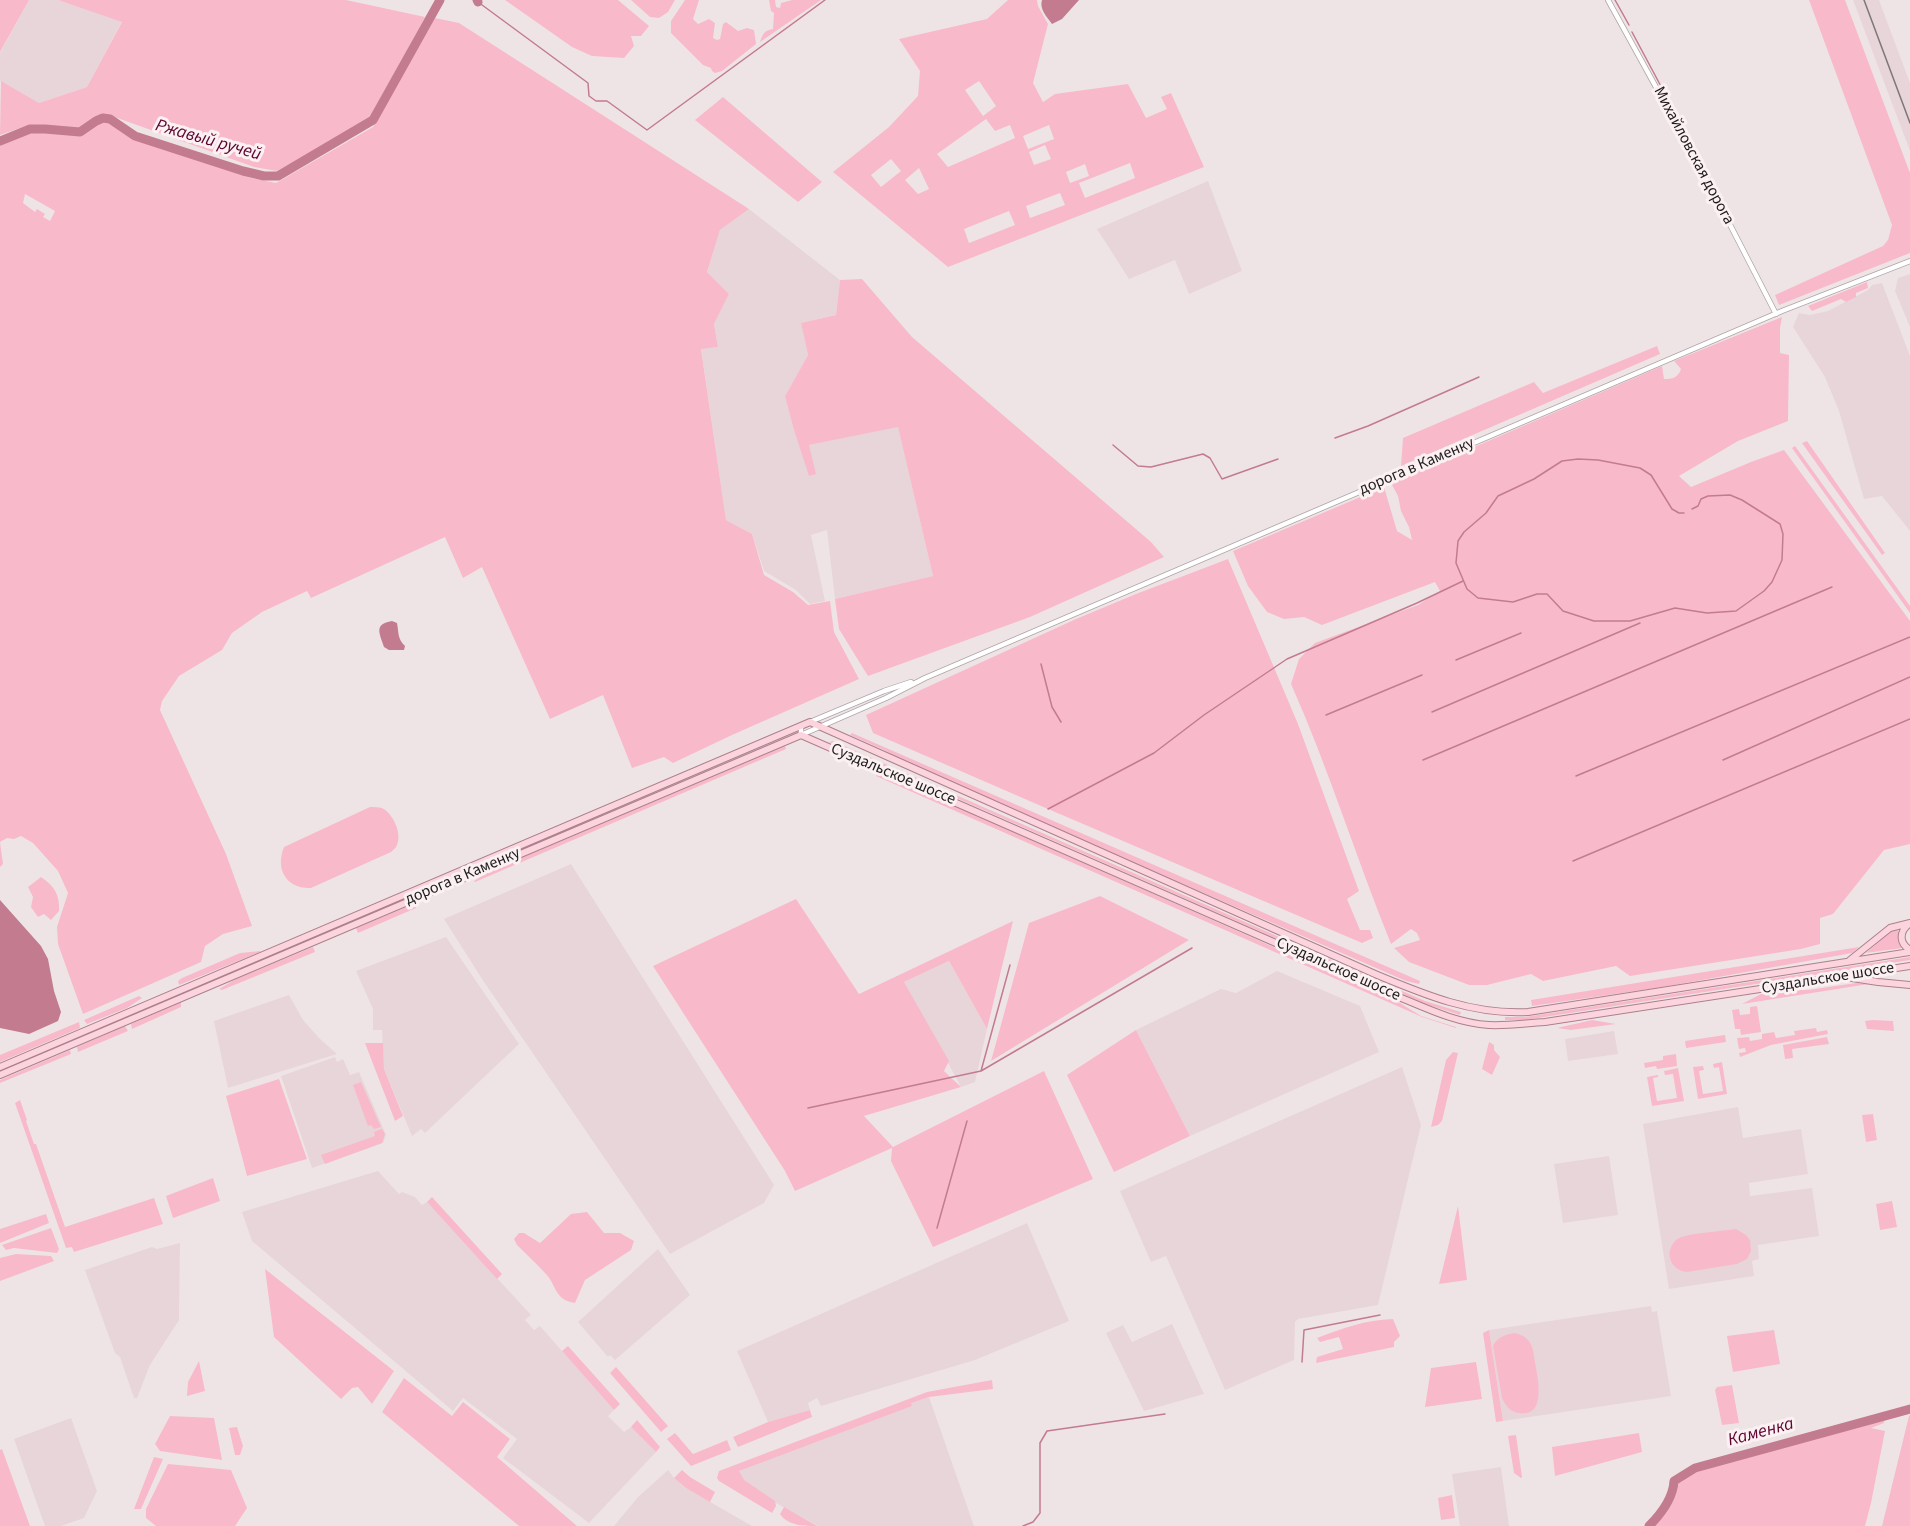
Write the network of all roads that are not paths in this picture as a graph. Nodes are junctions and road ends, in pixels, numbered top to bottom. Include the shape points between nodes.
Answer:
1 (1608, 0) edge
2 (1910, 261) edge
3 (1776, 314) junction
4 (925, 678) junction
5 (810, 722) junction
6 (801, 727) junction
7 (820, 727) junction
8 (801, 735) junction
9 (1910, 923) edge
10 (1910, 951) edge
11 (1847, 962) junction
12 (1910, 966) edge
13 (1845, 977) junction
14 (1910, 985) edge
15 (0, 1066) edge
16 (0, 1075) edge

1 - 3 street, Михайловская дорога
2 - 3 street, дорога в Каменку
3 - 4 street, дорога в Каменку
4 - 5 street, дорога в Каменку
4 - 7 street, дорога в Каменку
5 - 6 main road, дорога в Каменку
5 - 7 main road, Суздальское шоссе
6 - 8 street
6 - 15 main road, дорога в Каменку
7 - 8 street, дорога в Каменку
7 - 11 main road, Суздальское шоссе via 1383,977 1464,1007 1528,1012
8 - 13 main road, Суздальское шоссе via 1399,997 1461,1020 1487,1024 1545,1022
8 - 16 main road, дорога в Каменку
9 - 10 main road via 1900,936
9 - 11 main road via 1890,928
10 - 11 main road, Суздальское шоссе
12 - 13 main road, Суздальское шоссе
13 - 14 main road

